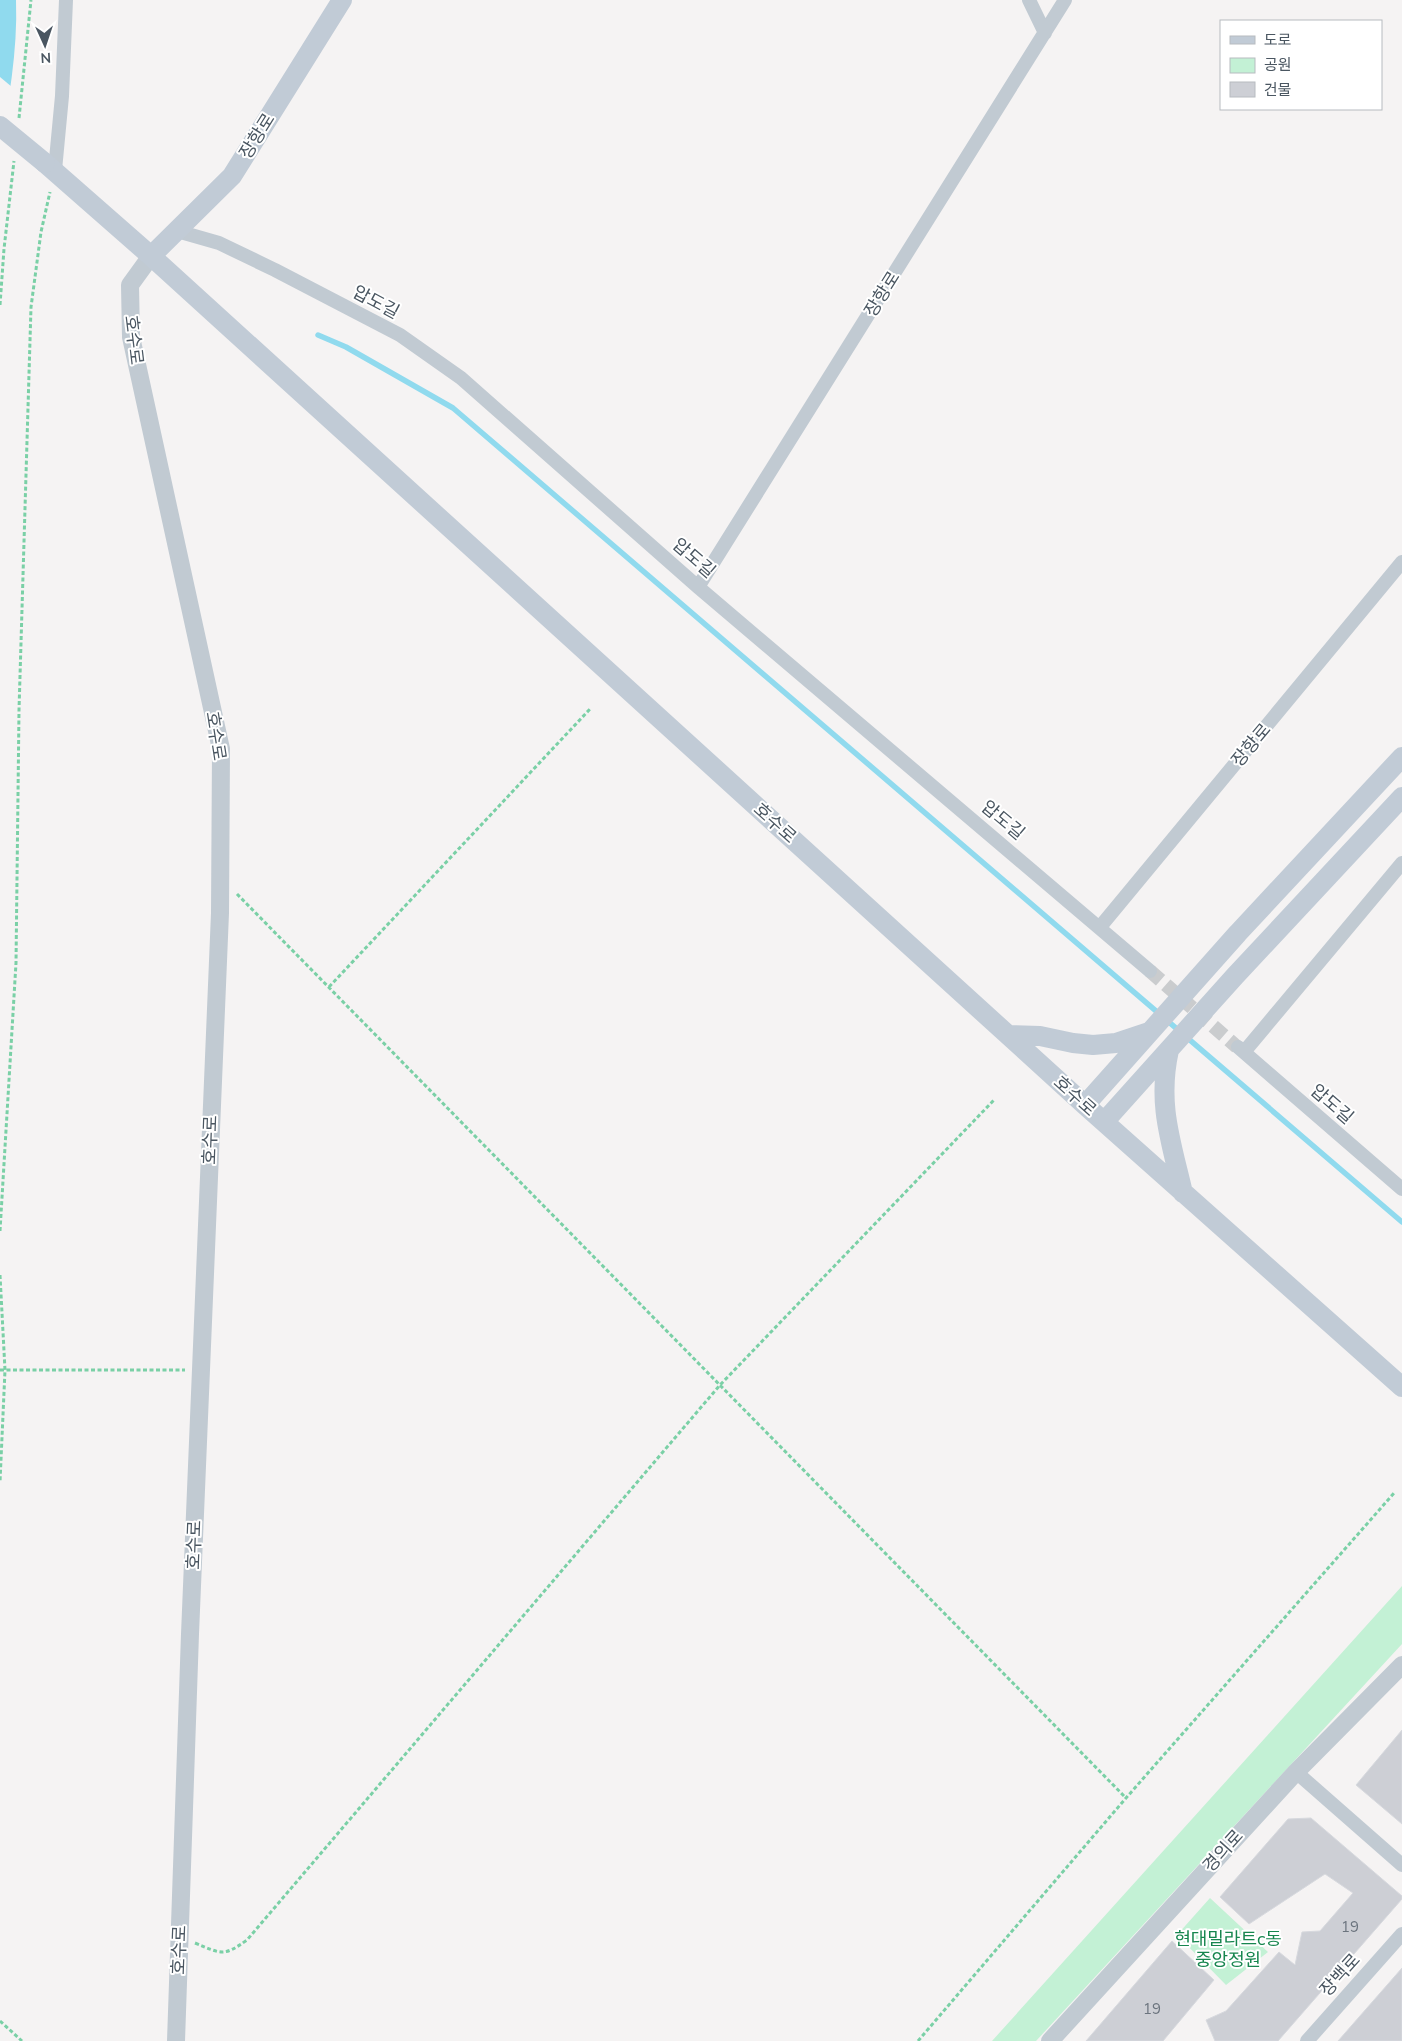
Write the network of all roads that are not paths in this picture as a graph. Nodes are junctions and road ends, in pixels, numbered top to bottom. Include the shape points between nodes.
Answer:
1 (66, 0) edge
2 (342, 0) edge
3 (1029, 0) edge
4 (1065, 0) edge
5 (1045, 33) junction
6 (0, 126) edge
7 (50, 166) junction
8 (177, 231) junction
9 (151, 256) junction
10 (1402, 562) edge
11 (698, 587) junction
12 (1402, 757) edge
13 (1402, 797) edge
14 (1402, 863) edge
15 (1100, 927) junction
16 (1150, 971) tunnel mouth
17 (1154, 1028) junction
18 (1008, 1035) junction
19 (1173, 1046) junction
20 (1085, 1106) junction
21 (1104, 1122) junction
22 (1402, 1189) edge
23 (1183, 1192) junction
24 (1402, 1387) edge
25 (1402, 1665) edge
26 (1296, 1772) junction
27 (1402, 1865) edge
28 (1402, 1934) edge
29 (176, 2041) edge
30 (1050, 2041) edge
31 (1307, 2041) edge

1 - 7 street via 62,96
2 - 8 main road, 장항로 via 232,176
3 - 5 street
4 - 5 street, 장항로
5 - 11 street, 장항로
6 - 7 main road, 호수로, bridge
7 - 9 main road, 호수로
8 - 9 main road, 장항로
8 - 11 street, 압도길 via 219,243 400,335 461,378
9 - 18 main road, 호수로
9 - 29 street, 호수로 via 130,285 131,337 221,749 220,878
10 - 15 street, 장항로
11 - 15 street, 압도길
12 - 17 main road
13 - 19 main road
14 - 22 street, 압도길 via 1240,1050
15 - 16 street, 압도길
17 - 18 main road via 1116,1043 1093,1045 1040,1036
17 - 20 main road
18 - 20 main road, 호수로
19 - 21 main road
19 - 23 main road via 1164,1070 1164,1109
20 - 21 main road, 호수로
21 - 23 main road, 호수로
23 - 24 main road, 호수로
25 - 26 street, 경의로
26 - 27 street
26 - 30 street, 경의로
28 - 31 street, 장백로

